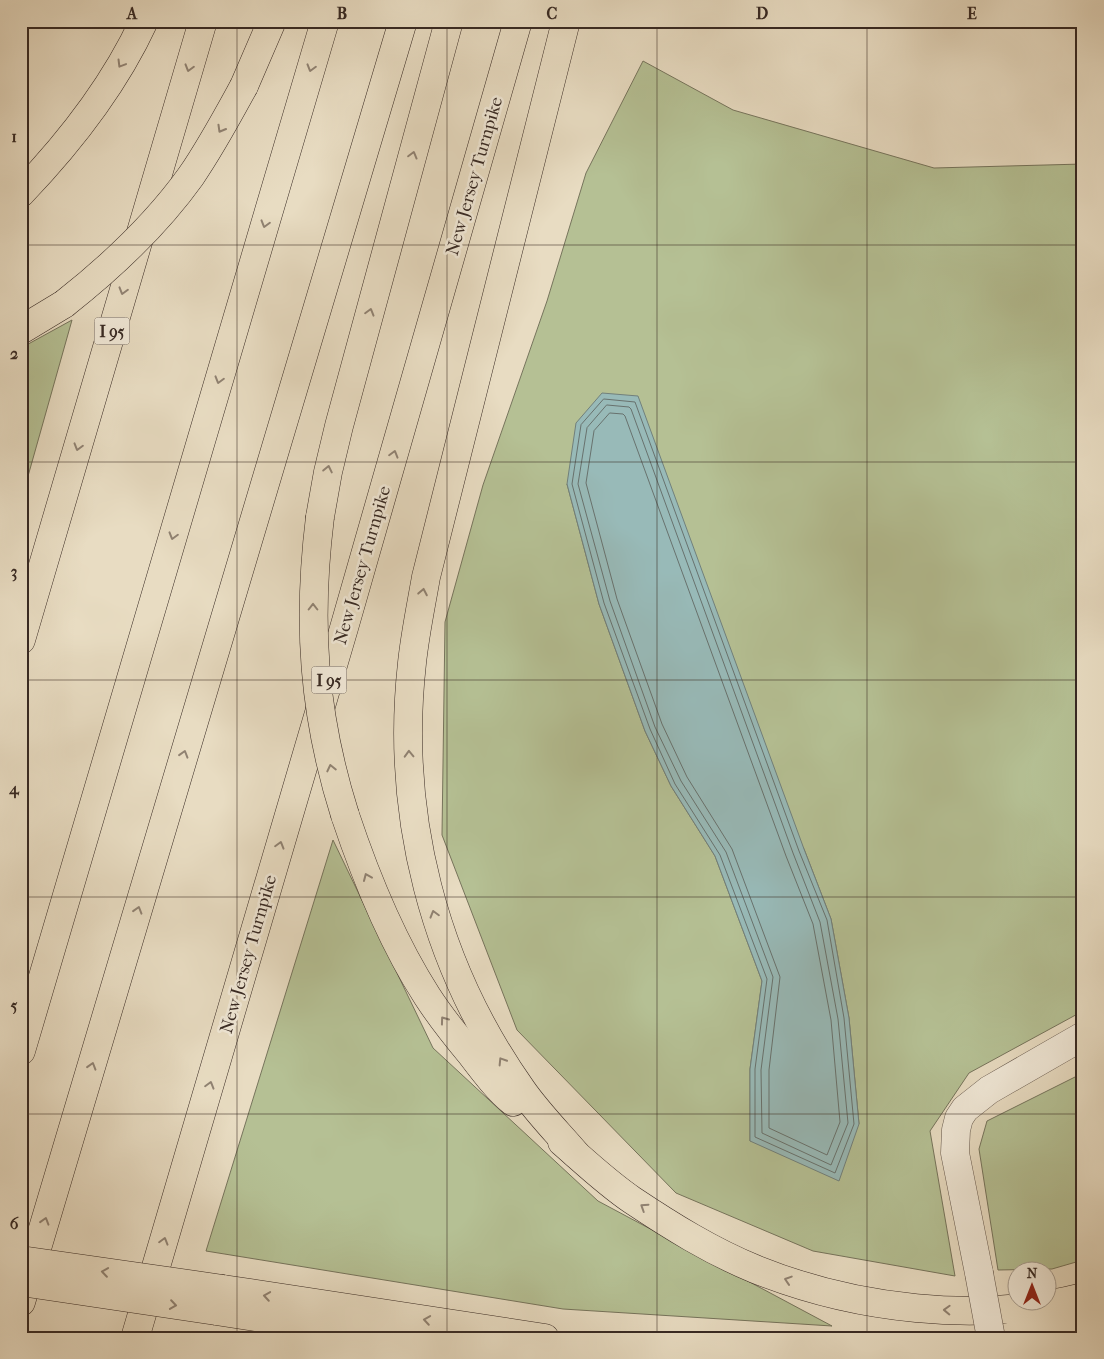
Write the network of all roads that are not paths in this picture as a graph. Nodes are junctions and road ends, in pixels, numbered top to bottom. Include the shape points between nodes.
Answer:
1 (144, 21) edge
2 (202, 21) edge
3 (272, 21) edge
4 (324, 21) edge
5 (403, 21) edge
6 (449, 21) edge
7 (518, 21) edge
8 (566, 21) edge
9 (21, 193) edge
10 (21, 330) edge
11 (21, 640) edge
12 (1083, 1036) edge
13 (21, 1051) edge
14 (576, 1154) junction
15 (21, 1260) edge
16 (21, 1282) edge
17 (1083, 1297) edge
18 (220, 1300) junction
19 (21, 1302) edge
20 (1083, 1318) edge
21 (135, 1338) edge
22 (396, 1338) edge
23 (545, 1338) edge
24 (992, 1338) edge
25 (1005, 1338) edge

1 -> 9 highway via 100,99 74,134
2 -> 11 highway, I 95
3 -> 10 highway, bridge via 244,86 209,150 168,205 119,257 64,304
4 -> 13 highway
19 -> 5 highway
14 -> 6 highway, bridge via 510,1099 454,1034 404,957 361,863 344,815 332,774 316,685 313,637 315,559 328,472
21 -> 7 highway, New Jersey Turnpike / I 95 via 347,618
14 -> 8 highway via 523,1092 501,1059 466,996 449,957 432,907 417,838 409,742 412,664 426,577
12 - 24 lane, bridge via 989,1090 966,1108 959,1118 955,1153
17 -> 14 highway via 1014,1308 940,1309 876,1303 815,1289 755,1269 691,1237 630,1199
18 -> 15 highway, bridge
16 -> 18 highway, bridge
18 - 22 highway
23 -> 18 highway
20 - 25 highway

